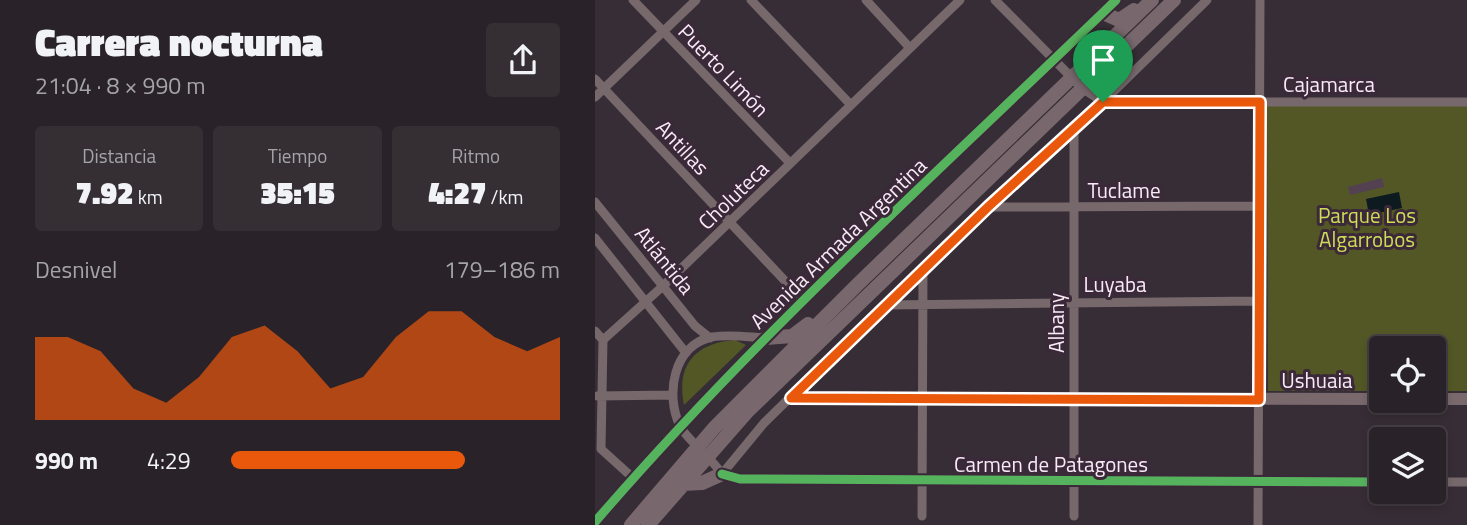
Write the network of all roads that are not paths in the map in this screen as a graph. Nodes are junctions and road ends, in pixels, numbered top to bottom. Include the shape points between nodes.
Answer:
1 (633, 0) edge
2 (695, 0) edge
3 (751, 0) edge
4 (866, 0) edge
5 (960, 0) edge
6 (995, 0) edge
7 (1116, 0) edge
8 (1146, 0) edge
9 (1152, 0) edge
10 (1174, 0) edge
11 (1207, 0) edge
12 (1261, 0) edge
13 (1103, 13) junction
14 (663, 32) junction
15 (910, 48) junction
16 (1053, 58) junction
17 (595, 79) edge
18 (1077, 83) junction
19 (604, 88) junction
20 (595, 97) edge
21 (1103, 102) junction
22 (1260, 102) junction
23 (1467, 102) edge
24 (851, 105) junction
25 (1074, 130) junction
26 (790, 163) junction
27 (595, 202) edge
28 (1260, 206) junction
29 (988, 207) junction
30 (1073, 207) junction
31 (730, 222) junction
32 (595, 238) edge
33 (923, 269) junction
34 (858, 284) junction
35 (663, 286) junction
36 (803, 300) junction
37 (647, 301) junction
38 (1259, 301) junction
39 (1074, 302) junction
40 (924, 303) junction
41 (886, 304) junction
42 (595, 331) edge
43 (709, 338) junction
44 (766, 338) junction
45 (604, 340) junction
46 (686, 353) junction
47 (672, 395) junction
48 (598, 396) edge
49 (791, 398) junction
50 (923, 400) junction
51 (1074, 400) junction
52 (1259, 400) junction
53 (1369, 400) edge
54 (1446, 400) edge
55 (1467, 400) edge
56 (680, 427) junction
57 (703, 451) junction
58 (722, 474) junction
59 (633, 478) junction
60 (922, 480) junction
61 (1073, 481) junction
62 (1369, 482) edge
63 (1446, 482) edge
64 (1467, 482) edge
65 (1258, 483) junction
66 (683, 485) junction
67 (922, 516) dead end
68 (1074, 516) dead end
69 (595, 522) edge
70 (631, 525) edge
71 (648, 525) edge
72 (1258, 525) edge

1 - 14 street, Puerto Limón
2 - 14 street
3 - 24 street
4 - 15 street
5 - 15 street, Choluteca
6 - 16 street
7 - 13 street, Avenida Armada Argentina
8 - 13 main road via 1119,20
9 - 18 main road, Avenida Armada Argentina
10 - 18 main road, Avenida Armada Argentina
11 - 21 street
12 - 22 street
13 - 16 street, Avenida Armada Argentina
14 - 19 street
14 - 26 street, Puerto Limón
15 - 24 street, Choluteca
16 - 18 street
16 - 36 street, Avenida Armada Argentina
17 - 19 street, Antillas
18 - 21 street
18 - 34 main road, Avenida Armada Argentina
18 - 57 main road, Avenida Armada Argentina via 824,337
19 - 20 street
19 - 31 street, Antillas
21 - 22 street, Cajamarca
21 - 25 street
22 - 23 street, Cajamarca
22 - 28 street
24 - 26 street, Choluteca
25 - 29 street
25 - 30 street, Albany
26 - 31 street, Choluteca
27 - 35 street, Atlántida
28 - 30 street, Tuclame
28 - 38 street
29 - 30 street, Tuclame
29 - 33 street
30 - 39 street, Albany
31 - 35 street, Choluteca
31 - 36 street, Antillas
32 - 37 street, Atlántida
33 - 40 street
33 - 41 street
34 - 44 main road via 797,334
34 - 57 main road, Avenida Armada Argentina
35 - 37 street, Choluteca
35 - 43 street, Atlántida
36 - 44 street, Avenida Armada Argentina
37 - 45 street, Choluteca
37 - 46 street, Atlántida
38 - 39 street, Luyaba
38 - 52 street
39 - 40 street, Luyaba
39 - 51 street, Albany
40 - 41 street, Luyaba
40 - 50 street
41 - 49 street
42 - 45 street
43 - 44 street
43 - 46 street
44 - 56 street, Avenida Armada Argentina
45 - 48 street
46 - 47 street via 675,372
47 - 48 street
47 - 56 street
48 - 59 street via 600,445 604,454
49 - 50 main road, Ushuaia
49 - 58 street
50 - 51 main road, Ushuaia
50 - 60 street
51 - 52 main road, Ushuaia
51 - 61 street, Albany
52 - 53 main road, Ushuaia
52 - 65 street
54 - 55 main road
56 - 57 street
56 - 59 street, Avenida Armada Argentina
57 - 58 street
57 - 66 main road, Avenida Armada Argentina
57 - 70 main road, Avenida Armada Argentina
58 - 60 street, Carmen de Patagones via 740,479
58 - 66 main road
59 - 69 street, Avenida Armada Argentina
60 - 61 street, Carmen de Patagones
60 - 67 street
61 - 65 street, Carmen de Patagones
61 - 68 street, Albany
62 - 65 street, Carmen de Patagones
63 - 64 street
65 - 72 street
66 - 71 main road, Avenida Armada Argentina

